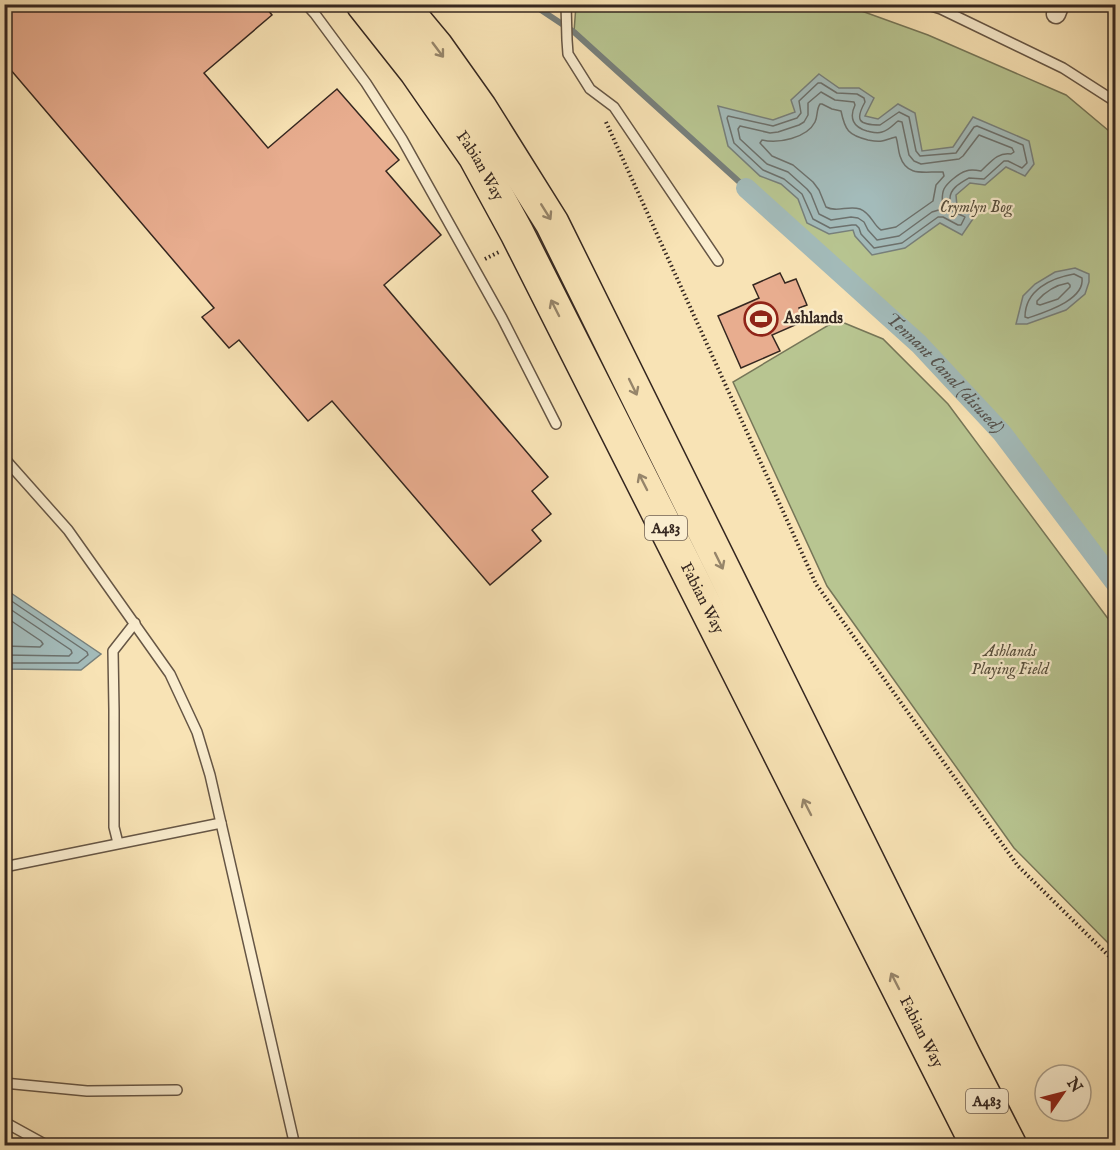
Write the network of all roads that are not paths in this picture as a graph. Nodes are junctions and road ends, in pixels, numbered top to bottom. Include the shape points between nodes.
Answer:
1 (306, 4) edge
2 (363, 4) edge
3 (401, 4) edge
4 (925, 4) edge
5 (567, 6) edge
6 (1116, 102) edge
7 (718, 261) dead end
8 (556, 424) dead end
9 (4, 458) edge
10 (135, 623) junction
11 (221, 823) junction
12 (118, 843) junction
13 (4, 867) edge
14 (952, 1063) junction
15 (4, 1083) edge
16 (177, 1090) dead end
17 (4, 1119) edge
18 (48, 1146) edge
19 (295, 1146) edge
20 (978, 1146) edge
21 (1010, 1146) edge

1 - 8 lane via 366,83 402,139
14 -> 2 highway, Fabian Way / A483 via 517,233 474,156 416,71
3 -> 14 highway, Fabian Way / A483 via 480,108 552,223
4 - 6 lane via 1063,68
5 - 7 lane via 568,54 590,89 614,107
9 - 10 lane via 68,530
10 - 11 lane via 170,674 197,732
10 - 12 lane via 113,651 114,827
11 - 12 lane
11 - 19 lane
12 - 13 lane
14 - 20 highway, Fabian Way / A483
14 - 21 highway, Fabian Way / A483
15 - 16 lane via 87,1091
17 - 18 lane

